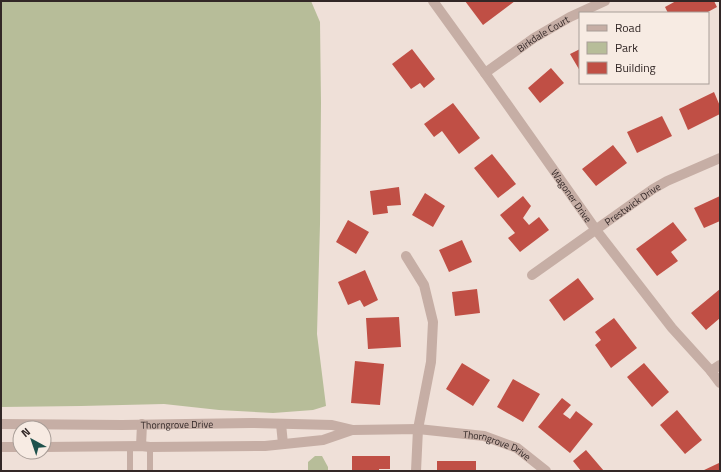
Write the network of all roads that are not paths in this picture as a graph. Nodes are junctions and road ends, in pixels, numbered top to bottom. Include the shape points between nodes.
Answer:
1 (433, 1) edge
2 (605, 1) edge
3 (581, 12) edge
4 (579, 13) edge
5 (485, 73) junction
6 (720, 158) edge
7 (596, 230) junction
8 (406, 256) dead end
9 (532, 276) dead end
10 (720, 365) edge
11 (711, 371) junction
12 (720, 383) edge
13 (1, 424) edge
14 (142, 424) junction
15 (281, 424) junction
16 (418, 429) junction
17 (353, 430) junction
18 (283, 444) junction
19 (130, 446) junction
20 (1, 447) edge
21 (12, 447) edge
22 (52, 447) edge
23 (146, 447) junction
24 (130, 471) edge
25 (150, 471) edge
26 (416, 471) edge
27 (546, 471) edge

1 - 5 street, Wagoner Drive
2 - 3 street, Birkdale Court
4 - 5 street, Birkdale Court via 534,38
5 - 7 street, Wagoner Drive
6 - 7 street, Prestwick Drive via 653,189
7 - 9 street, Prestwick Drive
7 - 11 street, Wagoner Drive via 672,328
8 - 16 street via 424,285 434,322 431,362
10 - 11 street
11 - 12 street, Wagoner Drive
13 - 14 street, Thorngrove Drive
14 - 15 street, Thorngrove Drive
14 - 23 street
15 - 17 street, Thorngrove Drive via 332,425
15 - 18 street
16 - 17 street, Thorngrove Drive
16 - 26 street
16 - 27 street, Thorngrove Drive via 484,436 517,448
17 - 18 street, Thorngrove Drive via 323,440
18 - 23 street, Thorngrove Drive
19 - 22 street, Thorngrove Drive
19 - 23 street, Thorngrove Drive
19 - 24 lane
20 - 21 street
23 - 25 lane

